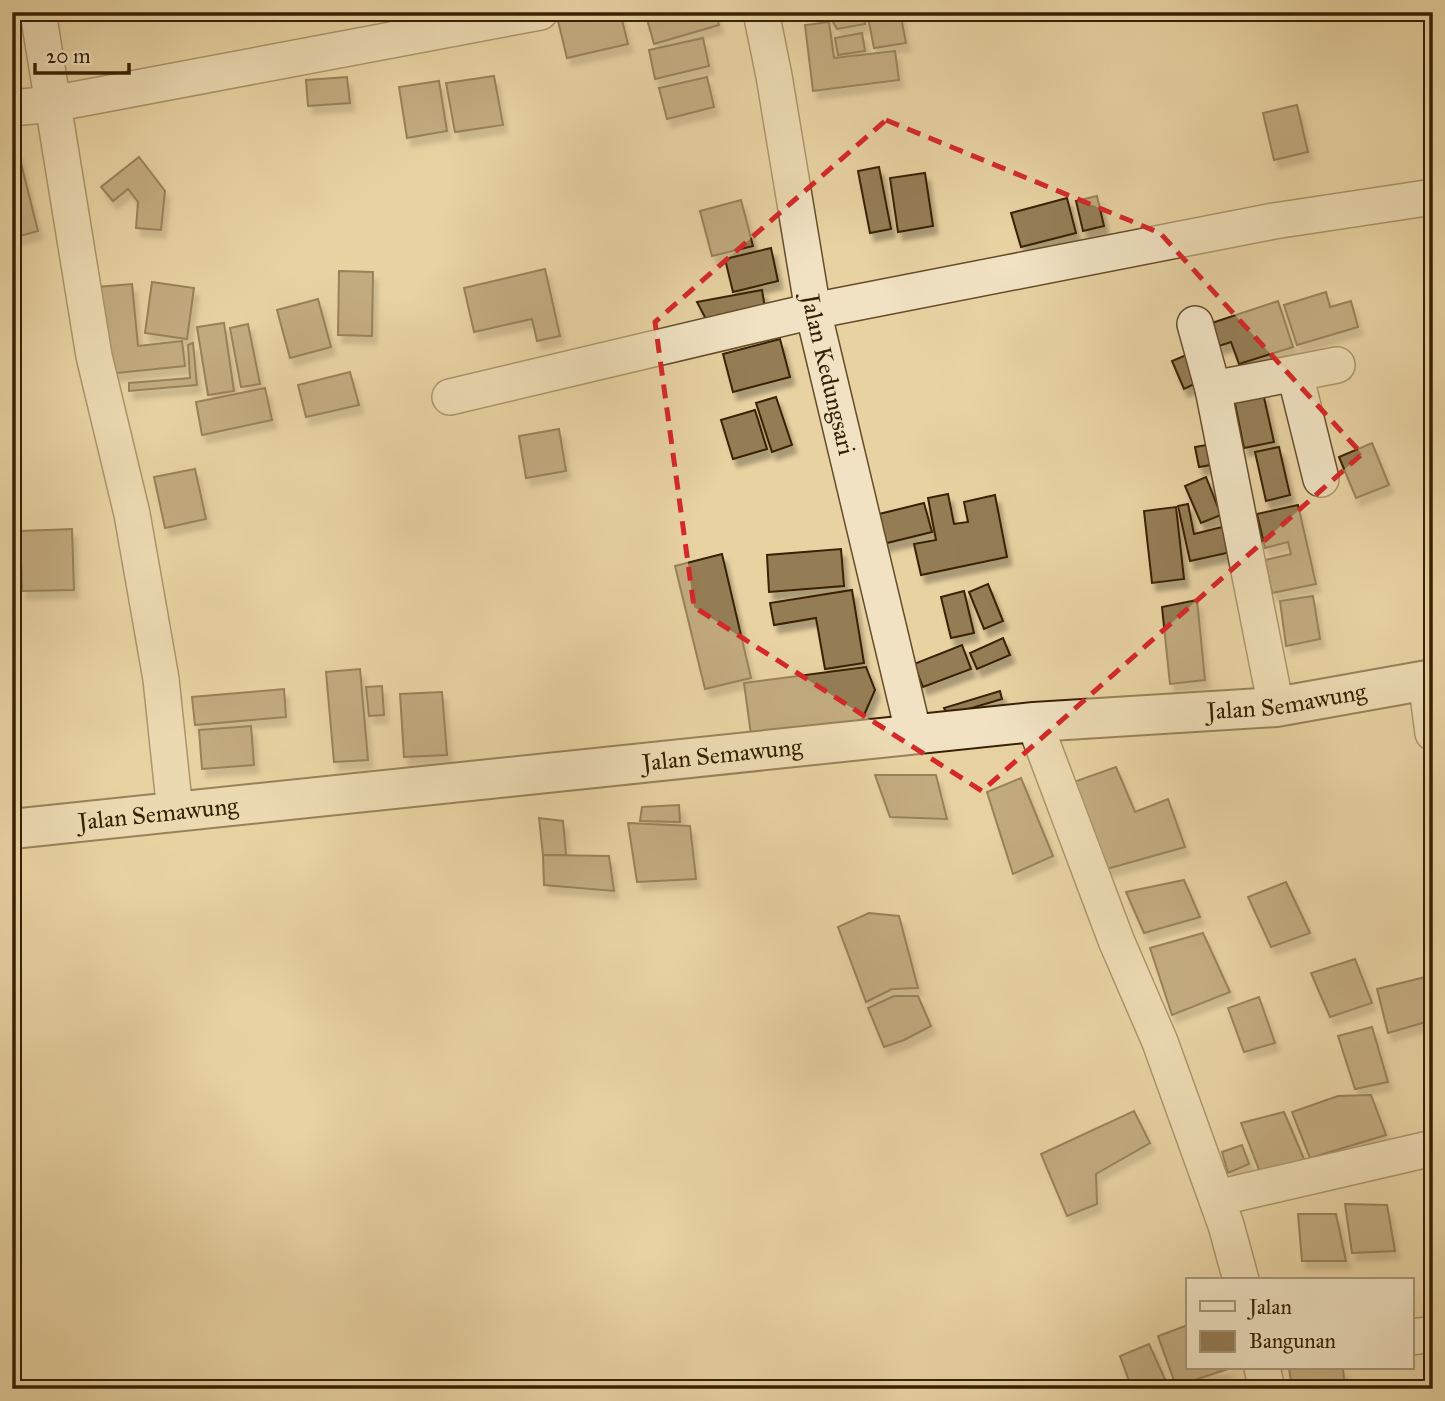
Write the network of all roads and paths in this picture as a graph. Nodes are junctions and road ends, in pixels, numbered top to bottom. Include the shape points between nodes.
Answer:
1 (38, 12) edge
2 (540, 12) edge
3 (761, 12) edge
4 (52, 104) junction
5 (12, 108) edge
6 (1433, 197) edge
7 (813, 311) junction
8 (1195, 324) dead end
9 (1338, 365) dead end
10 (1295, 374) junction
11 (1213, 389) junction
12 (450, 397) dead end
13 (1321, 479) dead end
14 (1429, 680) edge
15 (1276, 707) junction
16 (1034, 722) junction
17 (1433, 733) edge
18 (914, 735) junction
19 (175, 812) junction
20 (12, 829) edge
21 (1433, 1149) edge
22 (1217, 1198) junction
23 (1240, 1278) edge
24 (1433, 1334) edge
25 (1414, 1337) edge
26 (1262, 1370) edge
27 (1267, 1389) edge

1 - 4 street
2 - 4 street
3 - 7 street, Jalan Kedungsari
4 - 5 street
4 - 19 street via 94,356 132,514 161,679
6 - 7 street via 1274,221
7 - 12 street
7 - 18 street, Jalan Kedungsari
8 - 11 street
9 - 10 street
10 - 11 street
10 - 13 street
11 - 15 street
14 - 15 street, Jalan Semawung
14 - 17 street
15 - 16 street, Jalan Semawung
16 - 18 street, Jalan Semawung
16 - 22 street
18 - 19 street, Jalan Semawung
19 - 20 street, Jalan Semawung
21 - 22 street
22 - 23 street
24 - 25 street
26 - 27 street

